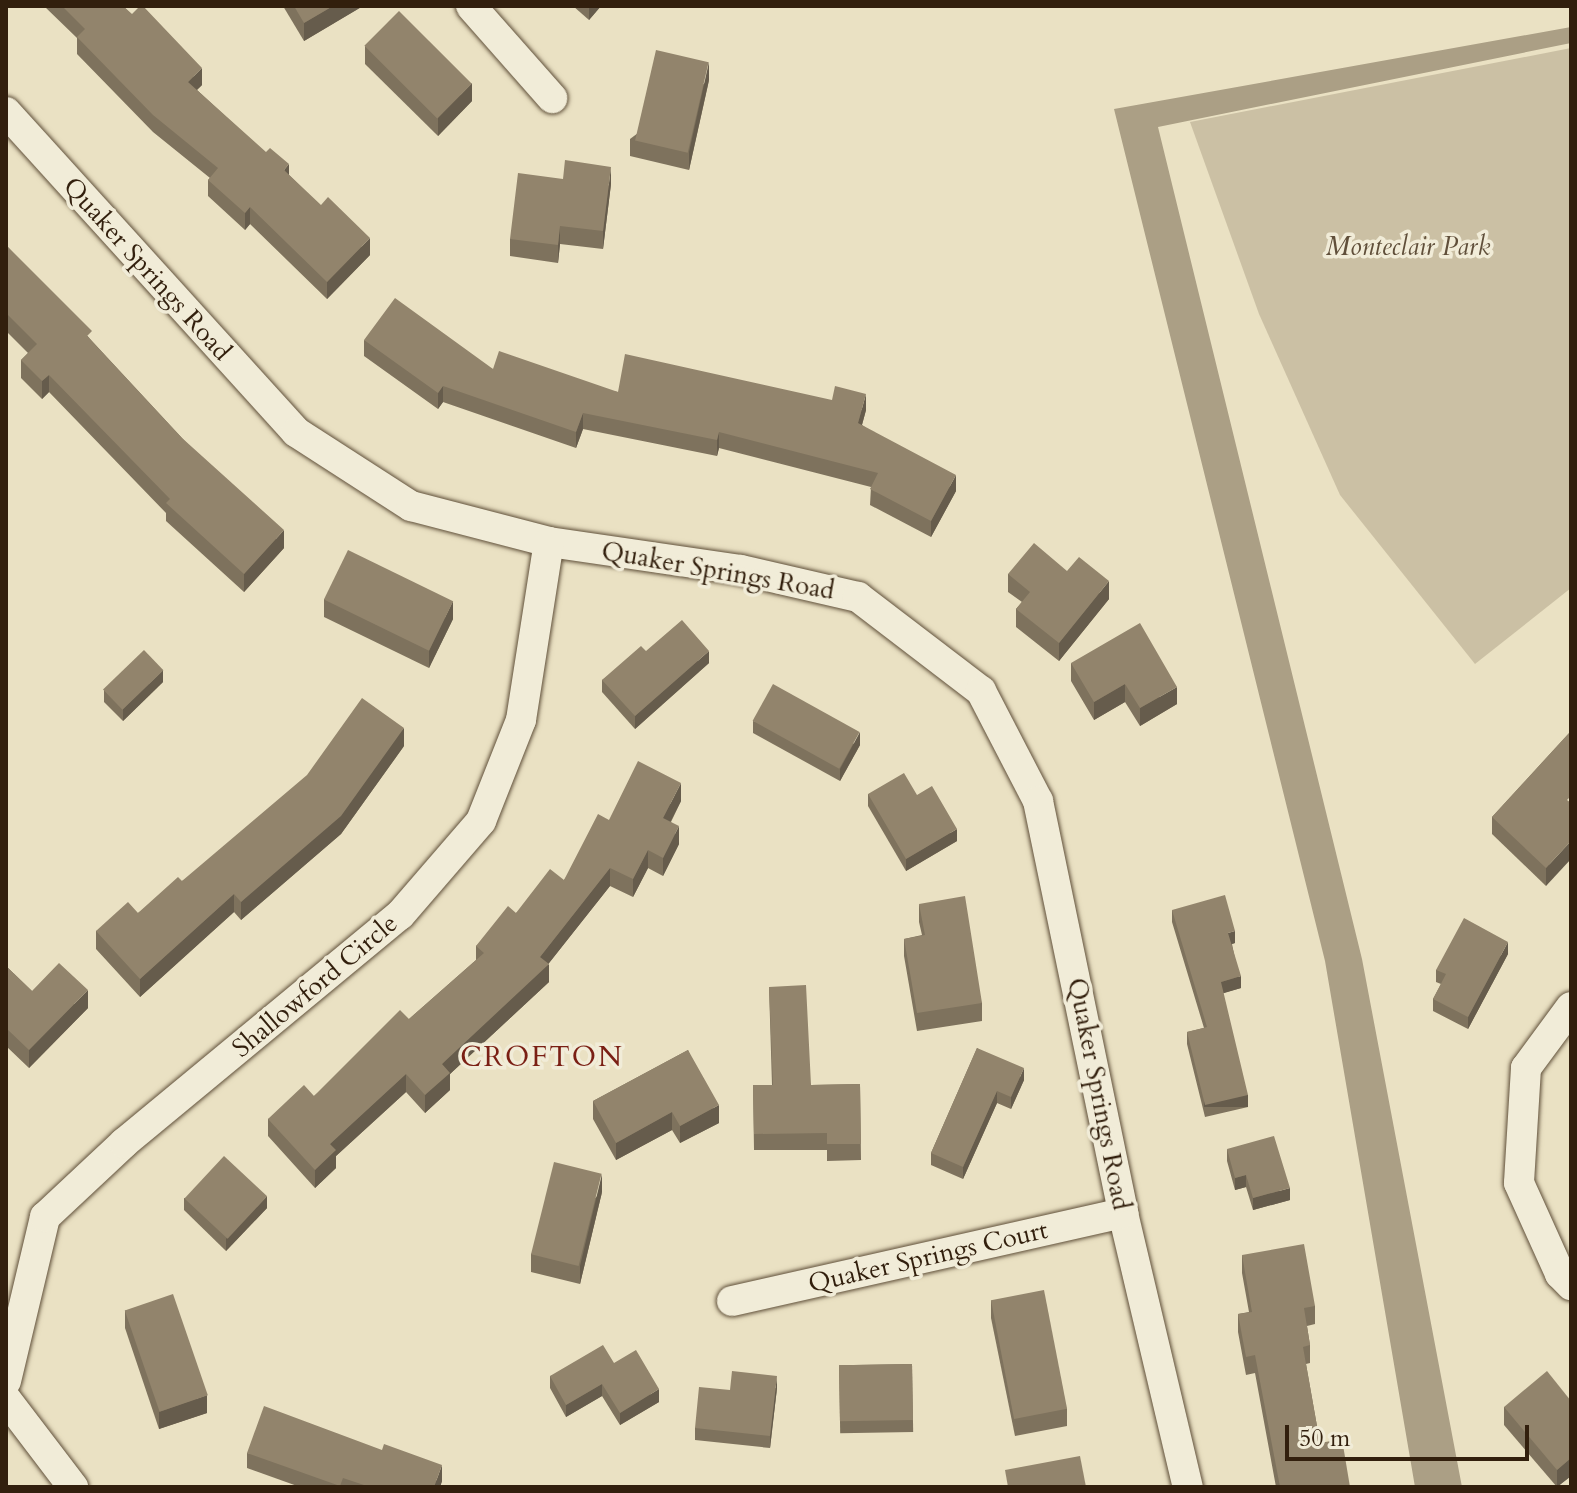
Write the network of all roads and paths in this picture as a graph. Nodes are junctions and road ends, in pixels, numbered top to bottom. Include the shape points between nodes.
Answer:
1 (471, 6) edge
2 (552, 98) dead end
3 (6, 112) edge
4 (549, 542) junction
5 (1571, 1007) edge
6 (1123, 1213) junction
7 (1571, 1285) edge
8 (732, 1301) dead end
9 (6, 1381) edge
10 (6, 1399) edge
11 (73, 1487) edge
12 (1188, 1487) edge

1 - 2 street
3 - 4 street, Quaker Springs Road via 296,432 411,506
4 - 6 street, Quaker Springs Road via 741,570 858,597 981,691 1038,801
4 - 9 street, Shallowford Circle via 521,720 481,821 400,915 124,1143 45,1217
5 - 7 street via 1526,1068 1519,1183 1560,1274
6 - 8 street, Quaker Springs Court
6 - 12 street, Quaker Springs Road
10 - 11 street

